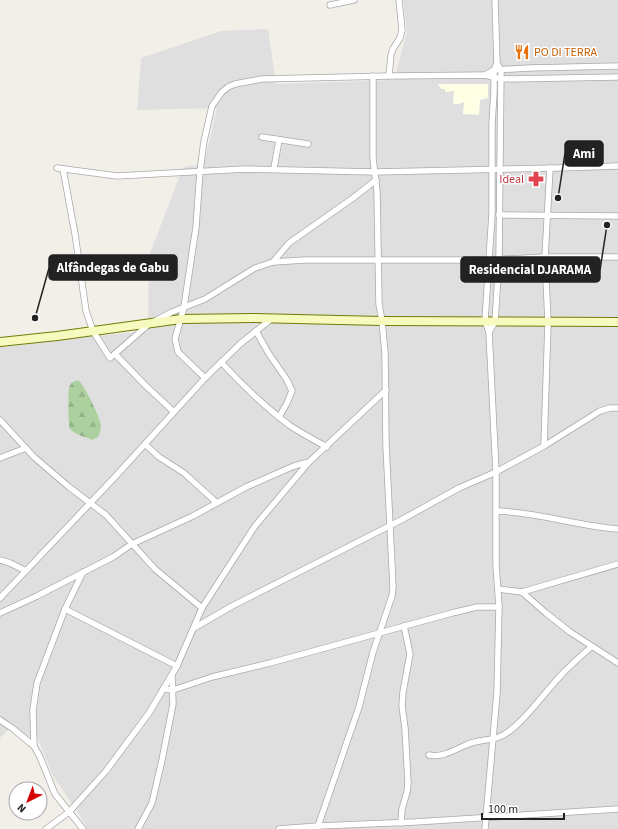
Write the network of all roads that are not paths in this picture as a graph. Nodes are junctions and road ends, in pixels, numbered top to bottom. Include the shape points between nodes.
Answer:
1 (354, 0) edge
2 (399, 0) edge
3 (495, 0) edge
4 (330, 5) dead end
5 (497, 63) junction
6 (618, 66) edge
7 (494, 70) junction
8 (501, 70) junction
9 (485, 75) junction
10 (373, 76) junction
11 (389, 76) junction
12 (618, 77) edge
13 (494, 78) junction
14 (501, 79) junction
15 (262, 137) dead end
16 (279, 140) junction
17 (308, 144) dead end
18 (618, 166) edge
19 (274, 168) junction
20 (550, 168) junction
21 (491, 169) junction
22 (500, 169) junction
23 (200, 171) junction
24 (375, 172) junction
25 (376, 180) junction
26 (499, 215) junction
27 (548, 216) junction
28 (618, 216) edge
29 (545, 257) junction
30 (618, 257) edge
31 (379, 259) junction
32 (499, 259) junction
33 (489, 260) junction
34 (273, 262) junction
35 (184, 307) junction
36 (272, 318) junction
37 (181, 319) junction
38 (382, 320) junction
39 (485, 321) junction
40 (494, 322) junction
41 (548, 322) junction
42 (618, 322) edge
43 (149, 324) junction
44 (93, 331) junction
45 (256, 331) junction
46 (489, 332) junction
47 (0, 342) edge
48 (114, 354) junction
49 (221, 362) junction
50 (205, 378) junction
51 (386, 390) junction
52 (618, 408) edge
53 (174, 412) junction
54 (279, 417) junction
55 (0, 420) edge
56 (145, 444) junction
57 (544, 446) junction
58 (327, 447) junction
59 (26, 448) junction
60 (0, 458) edge
61 (309, 462) junction
62 (496, 472) junction
63 (90, 503) junction
64 (217, 503) junction
65 (497, 511) junction
66 (390, 526) junction
67 (618, 529) edge
68 (132, 544) junction
69 (0, 560) edge
70 (618, 564) edge
71 (26, 571) junction
72 (83, 572) junction
73 (498, 589) junction
74 (522, 592) junction
75 (0, 598) edge
76 (499, 607) junction
77 (202, 608) junction
78 (66, 609) junction
79 (0, 613) edge
80 (404, 626) junction
81 (194, 628) junction
82 (380, 632) junction
83 (591, 647) junction
84 (618, 663) edge
85 (177, 666) junction
86 (172, 675) junction
87 (163, 689) junction
88 (173, 690) junction
89 (0, 720) edge
90 (494, 738) junction
91 (34, 746) junction
92 (429, 755) dead end
93 (618, 809) edge
94 (69, 812) junction
95 (486, 817) junction
96 (401, 822) junction
97 (318, 827) edge
98 (46, 829) edge
99 (83, 829) edge
100 (138, 829) edge
101 (280, 829) edge
102 (485, 829) edge

1 - 4 street
2 - 11 street via 402,30 391,55
3 - 5 street
5 - 7 street
5 - 8 street
6 - 8 street
7 - 8 street
7 - 9 street
7 - 13 street
8 - 14 street
9 - 11 street
9 - 13 street
10 - 11 street
10 - 23 street via 262,79 228,87 217,98 209,115
10 - 24 street
12 - 14 street
13 - 14 street
13 - 21 street
14 - 22 street
15 - 16 street
16 - 17 street
16 - 19 street
18 - 20 street
19 - 23 street
19 - 24 street
20 - 22 street
20 - 27 street
21 - 22 street
21 - 24 street
21 - 33 street
22 - 26 street
23 - 35 street via 196,226
23 - 44 street via 117,176 60,168 75,234 86,311
24 - 25 street
25 - 31 street
25 - 34 street via 290,243
26 - 27 street
26 - 32 street
27 - 28 street
27 - 29 street
29 - 30 street
29 - 32 street
29 - 41 street
31 - 33 street
31 - 34 street
31 - 38 street via 379,304
32 - 33 street
32 - 40 street
33 - 39 street
34 - 35 street via 254,268 205,299
35 - 37 street
35 - 43 street
36 - 37 main road
36 - 38 main road
36 - 45 street
37 - 43 main road
37 - 50 street via 175,339 178,352
38 - 39 main road
38 - 51 street
39 - 40 main road
39 - 46 street
40 - 41 main road
40 - 46 street
41 - 42 main road
41 - 57 street
43 - 44 main road
43 - 48 street
44 - 47 main road
44 - 48 street via 110,358
45 - 49 street
45 - 54 street via 292,391
46 - 62 street
48 - 53 street
49 - 50 street
49 - 54 street via 244,387
50 - 53 street
51 - 58 street
51 - 66 street
52 - 57 street via 600,411
53 - 56 street
54 - 58 street
55 - 59 street
56 - 63 street
56 - 64 street via 184,473
57 - 62 street
58 - 61 street
59 - 60 street
59 - 63 street
61 - 64 street via 264,479
61 - 77 street via 252,529
62 - 65 street
62 - 66 street via 459,488
63 - 68 street via 106,515
63 - 71 street
64 - 68 street
65 - 67 street
65 - 73 street
66 - 81 street
66 - 82 street via 393,587
68 - 72 street
68 - 77 street via 155,568
69 - 71 street
70 - 74 street
71 - 75 street
72 - 78 street
72 - 79 street
73 - 74 street
73 - 76 street
74 - 83 street via 546,614
76 - 80 street via 463,610
76 - 90 street
77 - 81 street
78 - 85 street
78 - 91 street via 36,689 32,715
80 - 82 street
80 - 96 street via 410,654 402,706 408,783
81 - 85 street
82 - 88 street
82 - 97 street via 359,707
83 - 84 street
83 - 90 street via 564,672 528,713 512,728
85 - 86 street
86 - 87 street
86 - 88 street
87 - 88 street
87 - 94 street via 131,739
88 - 100 street via 173,704 152,803
89 - 91 street
90 - 92 street via 476,740 441,756
90 - 95 street
91 - 94 street via 55,794
93 - 95 street
94 - 98 street
94 - 99 street
95 - 96 street
95 - 102 street
96 - 97 street
97 - 101 street

